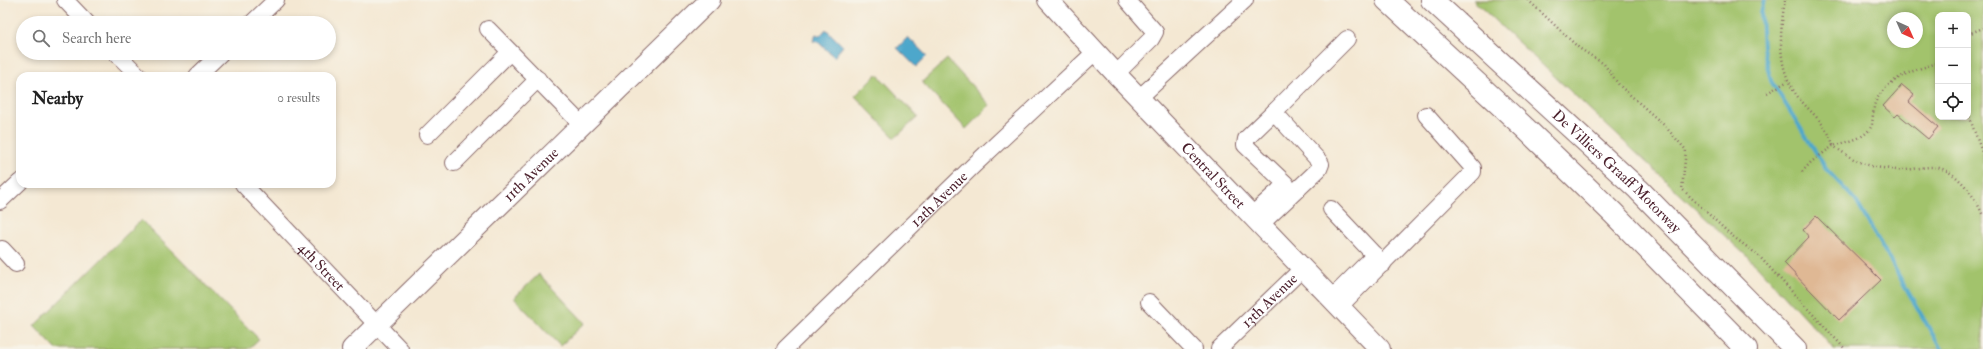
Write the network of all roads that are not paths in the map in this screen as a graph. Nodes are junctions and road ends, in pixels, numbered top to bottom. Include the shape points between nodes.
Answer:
1 (65, 0) edge
2 (276, 0) edge
3 (710, 0) edge
4 (1048, 0) edge
5 (1127, 0) edge
6 (1245, 0) edge
7 (1387, 0) edge
8 (1432, 0) edge
9 (80, 16) edge
10 (259, 16) edge
11 (488, 29) dead end
12 (1346, 39) dead end
13 (510, 52) junction
14 (1095, 52) junction
15 (123, 60) edge
16 (214, 60) edge
17 (135, 72) edge
18 (201, 72) edge
19 (1116, 74) junction
20 (538, 80) junction
21 (1139, 98) junction
22 (1274, 112) junction
23 (1426, 115) dead end
24 (582, 125) junction
25 (427, 135) dead end
26 (454, 163) dead end
27 (16, 186) edge
28 (247, 188) edge
29 (1291, 188) junction
30 (0, 201) edge
31 (1331, 209) dead end
32 (1256, 220) junction
33 (2, 249) dead end
34 (1379, 260) junction
35 (16, 264) dead end
36 (1302, 269) junction
37 (1149, 302) dead end
38 (1335, 303) junction
39 (377, 325) junction
40 (352, 349) edge
41 (400, 349) edge
42 (785, 349) edge
43 (1194, 349) edge
44 (1219, 349) edge
45 (1380, 349) edge
46 (1746, 349) edge
47 (1795, 349) edge

1 - 9 street
2 - 10 street
3 - 24 main road, 11th Avenue
4 - 14 main road, Central Street
5 - 19 street via 1155,32
6 - 21 street
7 - 46 highway via 1613,213
8 - 47 highway, De Villiers Graaff Motorway via 1638,189
11 - 13 street
12 - 22 street
13 - 20 street
13 - 25 street
14 - 19 main road, Central Street
14 - 42 street, 12th Avenue via 974,165
15 - 17 street
16 - 18 street
19 - 21 main road, Central Street
20 - 24 street
20 - 26 street
21 - 32 main road, Central Street
22 - 29 street via 1246,139 1245,145
22 - 29 street via 1321,164 1319,169
23 - 34 street via 1473,168 1473,172
24 - 39 main road, 11th Avenue
27 - 30 street
28 - 39 street, 4th Street
29 - 32 street
31 - 34 street
32 - 36 main road, Central Street
33 - 35 street
34 - 38 street
36 - 38 main road, Central Street
36 - 44 street, 13th Avenue
37 - 43 street
38 - 45 main road, Central Street
39 - 40 main road, 11th Avenue
39 - 41 street, 4th Street

